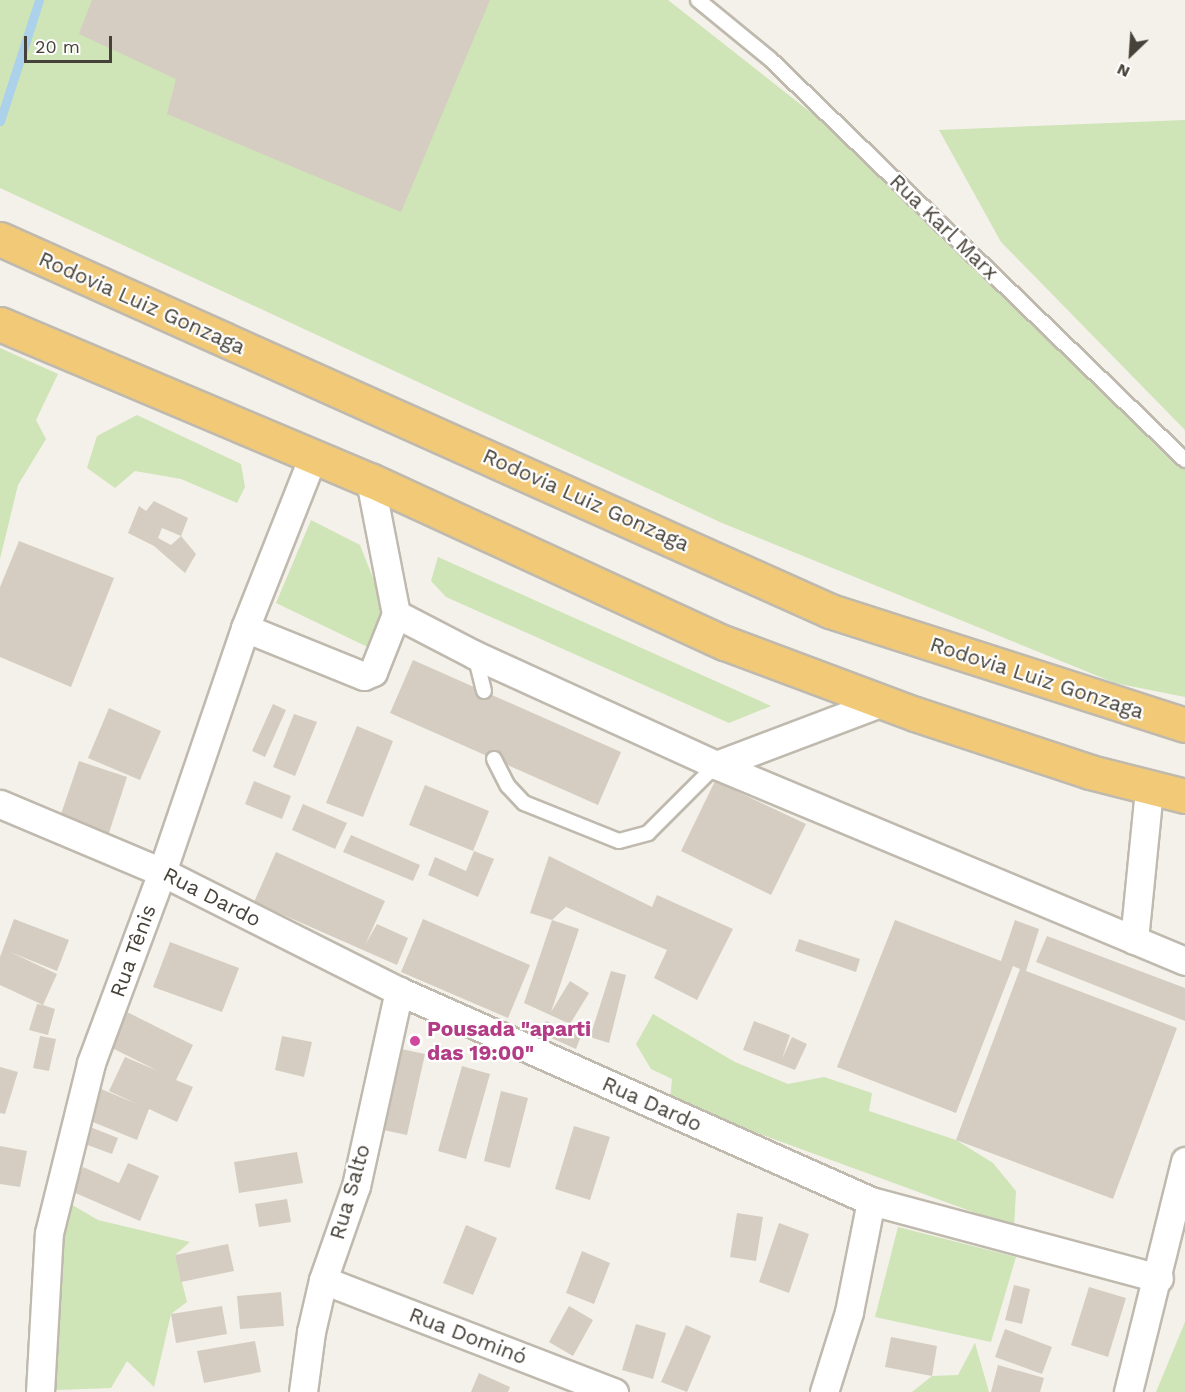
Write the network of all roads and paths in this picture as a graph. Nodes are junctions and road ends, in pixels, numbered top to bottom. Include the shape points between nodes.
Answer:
1 (698, 0) edge
2 (4, 241) edge
3 (0, 324) edge
4 (313, 456) junction
5 (1185, 460) edge
6 (370, 480) junction
7 (396, 614) junction
8 (245, 628) junction
9 (475, 655) junction
10 (484, 691) dead end
11 (880, 703) junction
12 (1185, 724) edge
13 (494, 759) dead end
14 (716, 765) junction
15 (1149, 789) junction
16 (1185, 796) edge
17 (0, 804) edge
18 (162, 872) junction
19 (1134, 940) junction
20 (1185, 961) edge
21 (399, 991) junction
22 (1185, 1161) edge
23 (871, 1201) junction
24 (1159, 1278) junction
25 (323, 1280) junction
26 (40, 1392) edge
27 (303, 1392) edge
28 (614, 1392) edge
29 (824, 1392) edge
30 (1128, 1392) edge

1 - 5 lane, Rua Karl Marx via 770,59
2 - 12 highway, Rodovia Luiz Gonzaga via 830,611
3 - 4 highway
4 - 6 highway
4 - 8 street, Rua Tênis
6 - 7 street
6 - 11 highway via 725,643
7 - 8 street via 377,666 364,676
7 - 9 street
8 - 18 street, Rua Tênis
9 - 10 lane
9 - 14 street
11 - 14 street
11 - 15 highway
13 - 14 lane via 508,786 524,803 619,841 648,833
14 - 19 street
15 - 16 highway
15 - 19 street
17 - 18 street, Rua Dardo
18 - 21 street, Rua Dardo
18 - 26 street, Rua Tênis via 91,1064 59,1183 44,1290
19 - 20 street
21 - 23 street, Rua Dardo
21 - 25 street, Rua Salto via 356,1186
22 - 24 street
23 - 24 street, Rua Dardo
23 - 29 street via 849,1312
24 - 30 street
25 - 27 street, Rua Salto
25 - 28 street, Rua Dominó

